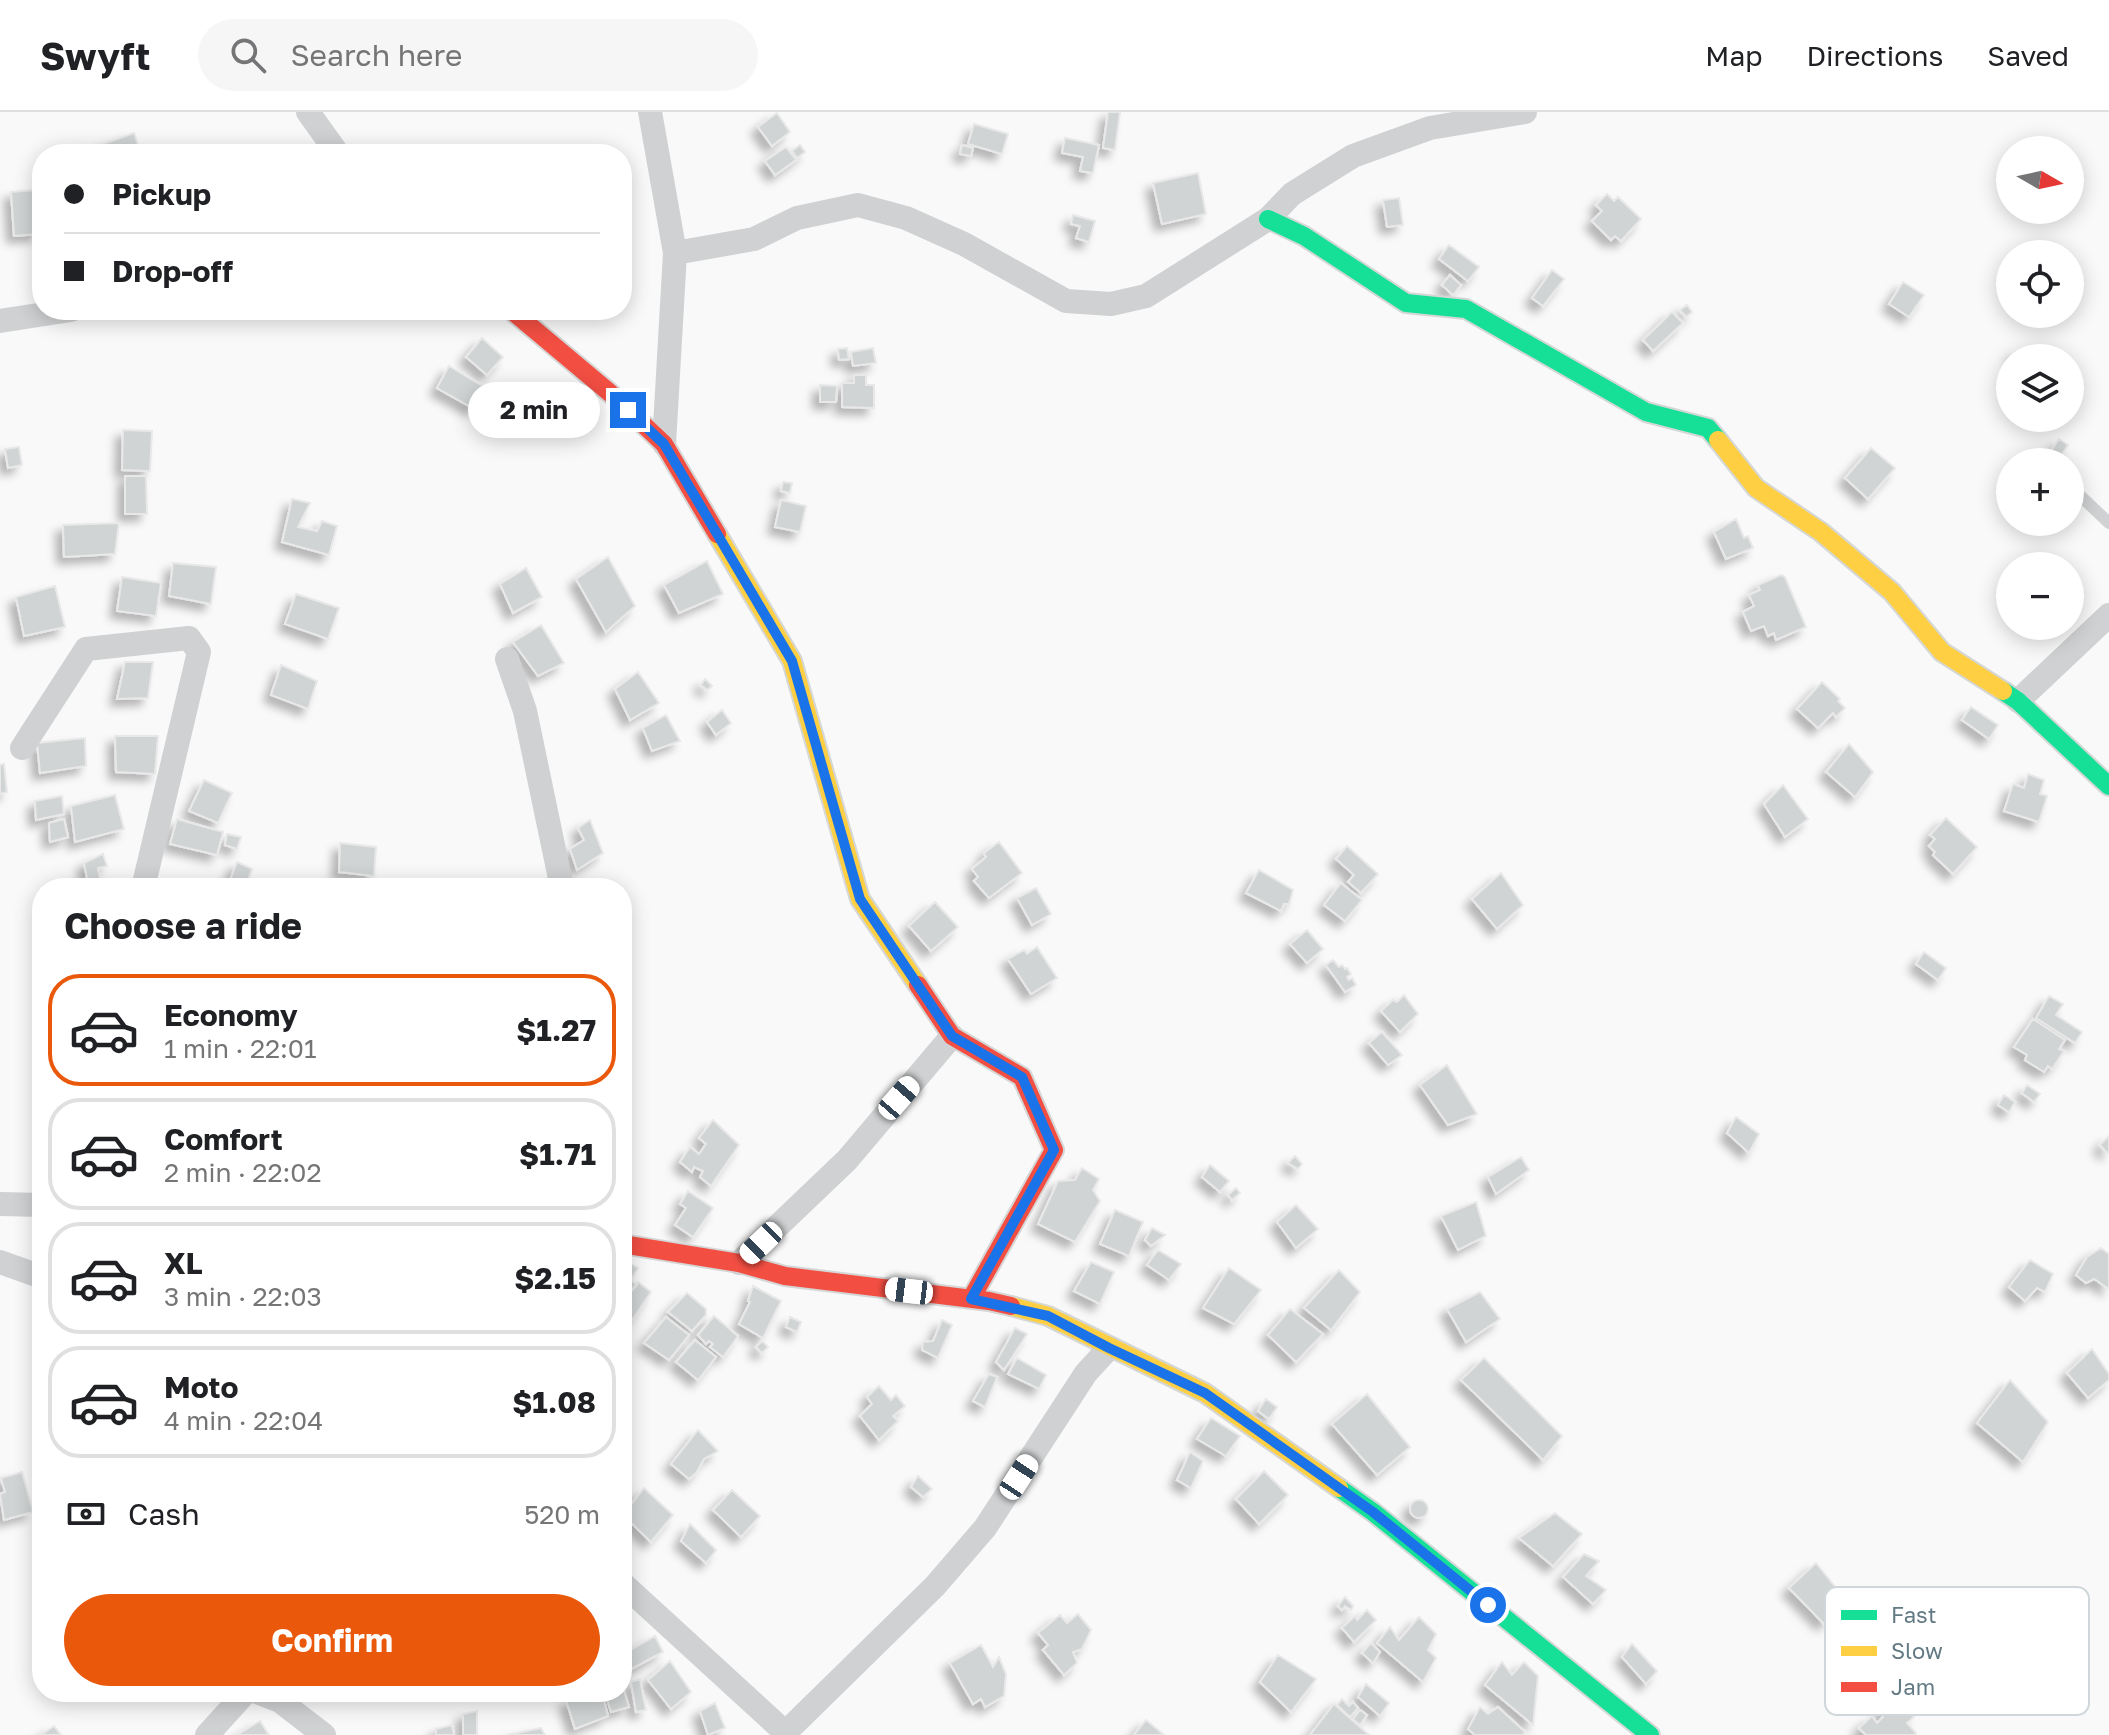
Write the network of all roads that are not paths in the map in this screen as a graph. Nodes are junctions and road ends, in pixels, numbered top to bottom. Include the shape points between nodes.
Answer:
1 (308, 112) edge
2 (650, 112) edge
3 (1525, 112) edge
4 (331, 144) edge
5 (1268, 219) junction
6 (675, 253) junction
7 (32, 316) edge
8 (523, 320) edge
9 (0, 321) edge
10 (664, 444) junction
11 (2084, 499) edge
12 (2109, 523) edge
13 (2109, 615) edge
14 (507, 659) dead end
15 (2018, 701) junction
16 (22, 748) dead end
17 (2109, 786) edge
18 (145, 878) edge
19 (560, 878) edge
20 (952, 1036) junction
21 (0, 1204) edge
22 (32, 1205) edge
23 (632, 1246) edge
24 (0, 1262) edge
25 (739, 1263) junction
26 (32, 1273) edge
27 (971, 1299) junction
28 (1109, 1348) junction
29 (632, 1592) edge
30 (237, 1702) edge
31 (281, 1702) edge
32 (787, 1734) edge
33 (207, 1735) edge
34 (324, 1735) edge
35 (1650, 1735) edge

1 - 4 street
2 - 6 street
3 - 5 street via 1430,128 1353,156 1292,194
5 - 6 street via 1146,296 1111,304 1066,301 964,244 906,218 858,205 797,218 754,239
5 - 15 street via 1304,236 1406,303 1466,309 1646,412 1708,428 1756,488 1821,532 1892,592 1942,652
6 - 10 street
7 - 9 street
8 - 10 street
10 - 20 street via 792,661 860,899
11 - 12 lane
13 - 15 street
14 - 19 street via 525,711
15 - 17 street
16 - 18 street via 86,649 189,638 199,652
20 - 25 street via 847,1160
20 - 27 street via 1022,1077 1054,1150
21 - 22 street
23 - 25 street
24 - 26 street
25 - 27 street via 785,1276
27 - 28 street via 1048,1316
28 - 32 street via 1086,1373 985,1528 935,1586
28 - 35 street via 1205,1393 1373,1512
29 - 32 street
30 - 33 street
31 - 34 street

